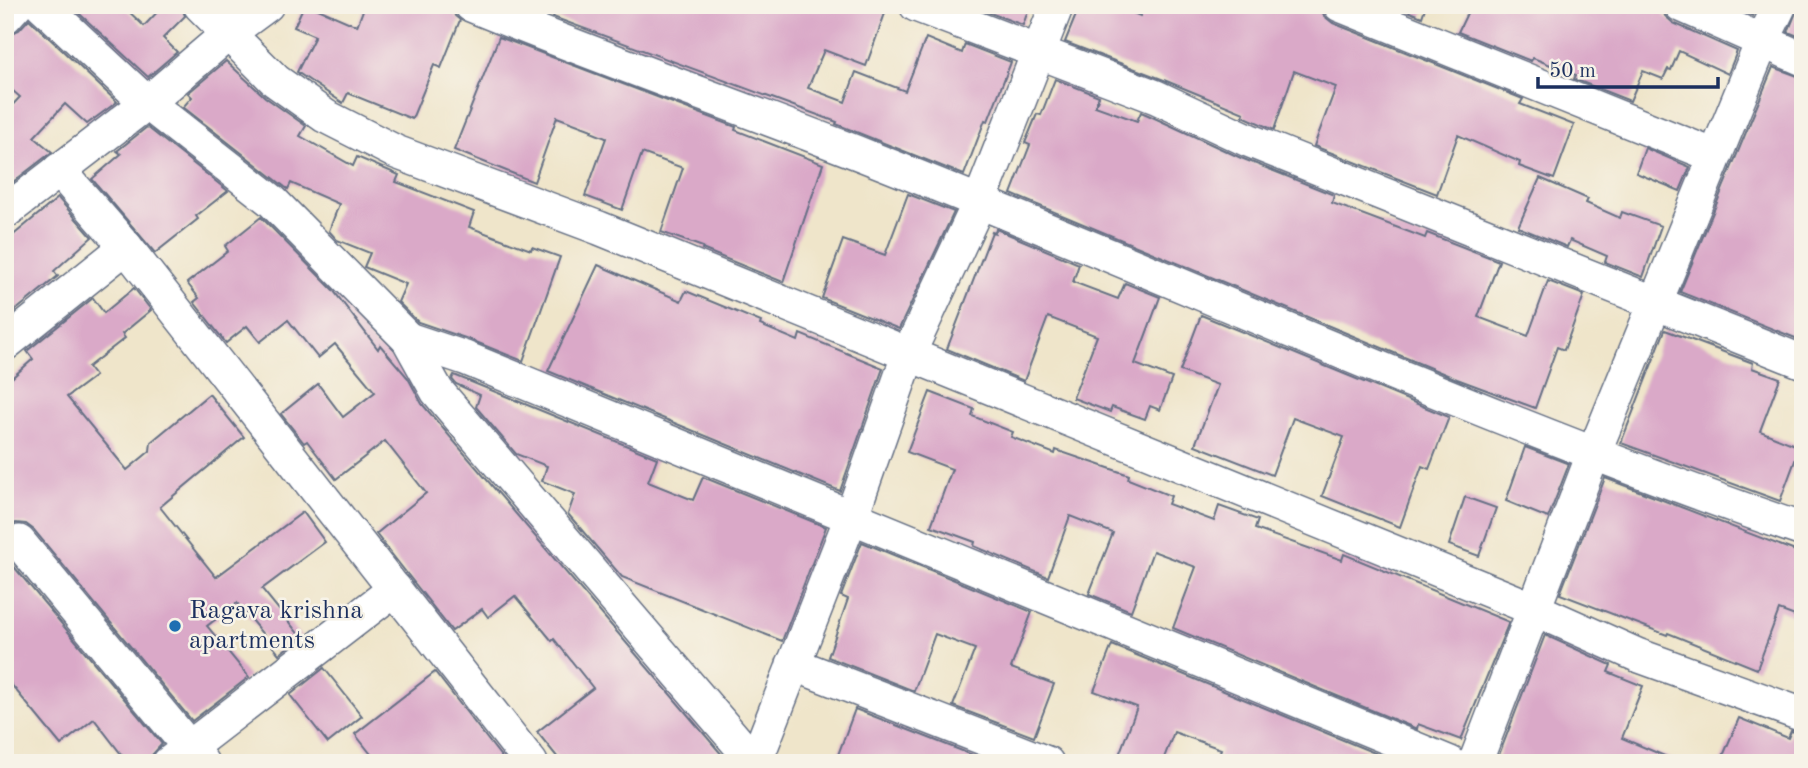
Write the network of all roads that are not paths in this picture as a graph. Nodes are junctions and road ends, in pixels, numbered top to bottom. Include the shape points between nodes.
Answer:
1 (16, 5) edge
2 (42, 5) edge
3 (200, 5) edge
4 (267, 5) edge
5 (471, 5) edge
6 (916, 5) edge
7 (1057, 5) edge
8 (1340, 5) edge
9 (1681, 5) edge
10 (1780, 5) edge
11 (5, 17) edge
12 (229, 33) junction
13 (1762, 42) junction
14 (1040, 51) junction
15 (1803, 59) edge
16 (147, 103) junction
17 (1715, 156) junction
18 (60, 170) junction
19 (979, 203) junction
20 (5, 212) edge
21 (126, 247) junction
22 (1653, 304) junction
23 (408, 339) junction
24 (5, 344) edge
25 (909, 353) junction
26 (1803, 362) edge
27 (1593, 455) junction
28 (852, 515) junction
29 (1803, 530) edge
30 (19, 542) dead end
31 (395, 589) junction
32 (1534, 609) junction
33 (793, 664) junction
34 (1803, 715) edge
35 (186, 758) edge
36 (531, 763) edge
37 (755, 763) edge
38 (1047, 763) edge
39 (1450, 763) edge
40 (1475, 763) edge

1 - 11 street
2 - 16 street
3 - 12 street
4 - 12 street
5 - 19 street
6 - 14 street
7 - 14 street
8 - 17 street
9 - 13 street
10 - 13 street
12 - 16 street
12 - 25 street via 276,81 325,116 396,152
13 - 15 street
13 - 17 street
14 - 19 street
14 - 22 street
16 - 18 street
16 - 23 street via 272,201
17 - 22 street
18 - 20 street
18 - 21 street
19 - 25 street
19 - 27 street
21 - 24 street
21 - 31 street
22 - 26 street
22 - 27 street
23 - 28 street via 466,358
23 - 37 street via 437,391
25 - 28 street
25 - 32 street
27 - 29 street
27 - 32 street
28 - 33 street
28 - 39 street
30 - 35 street
31 - 35 street
31 - 36 street
32 - 34 street via 1637,655
32 - 40 street
33 - 37 street
33 - 38 street

